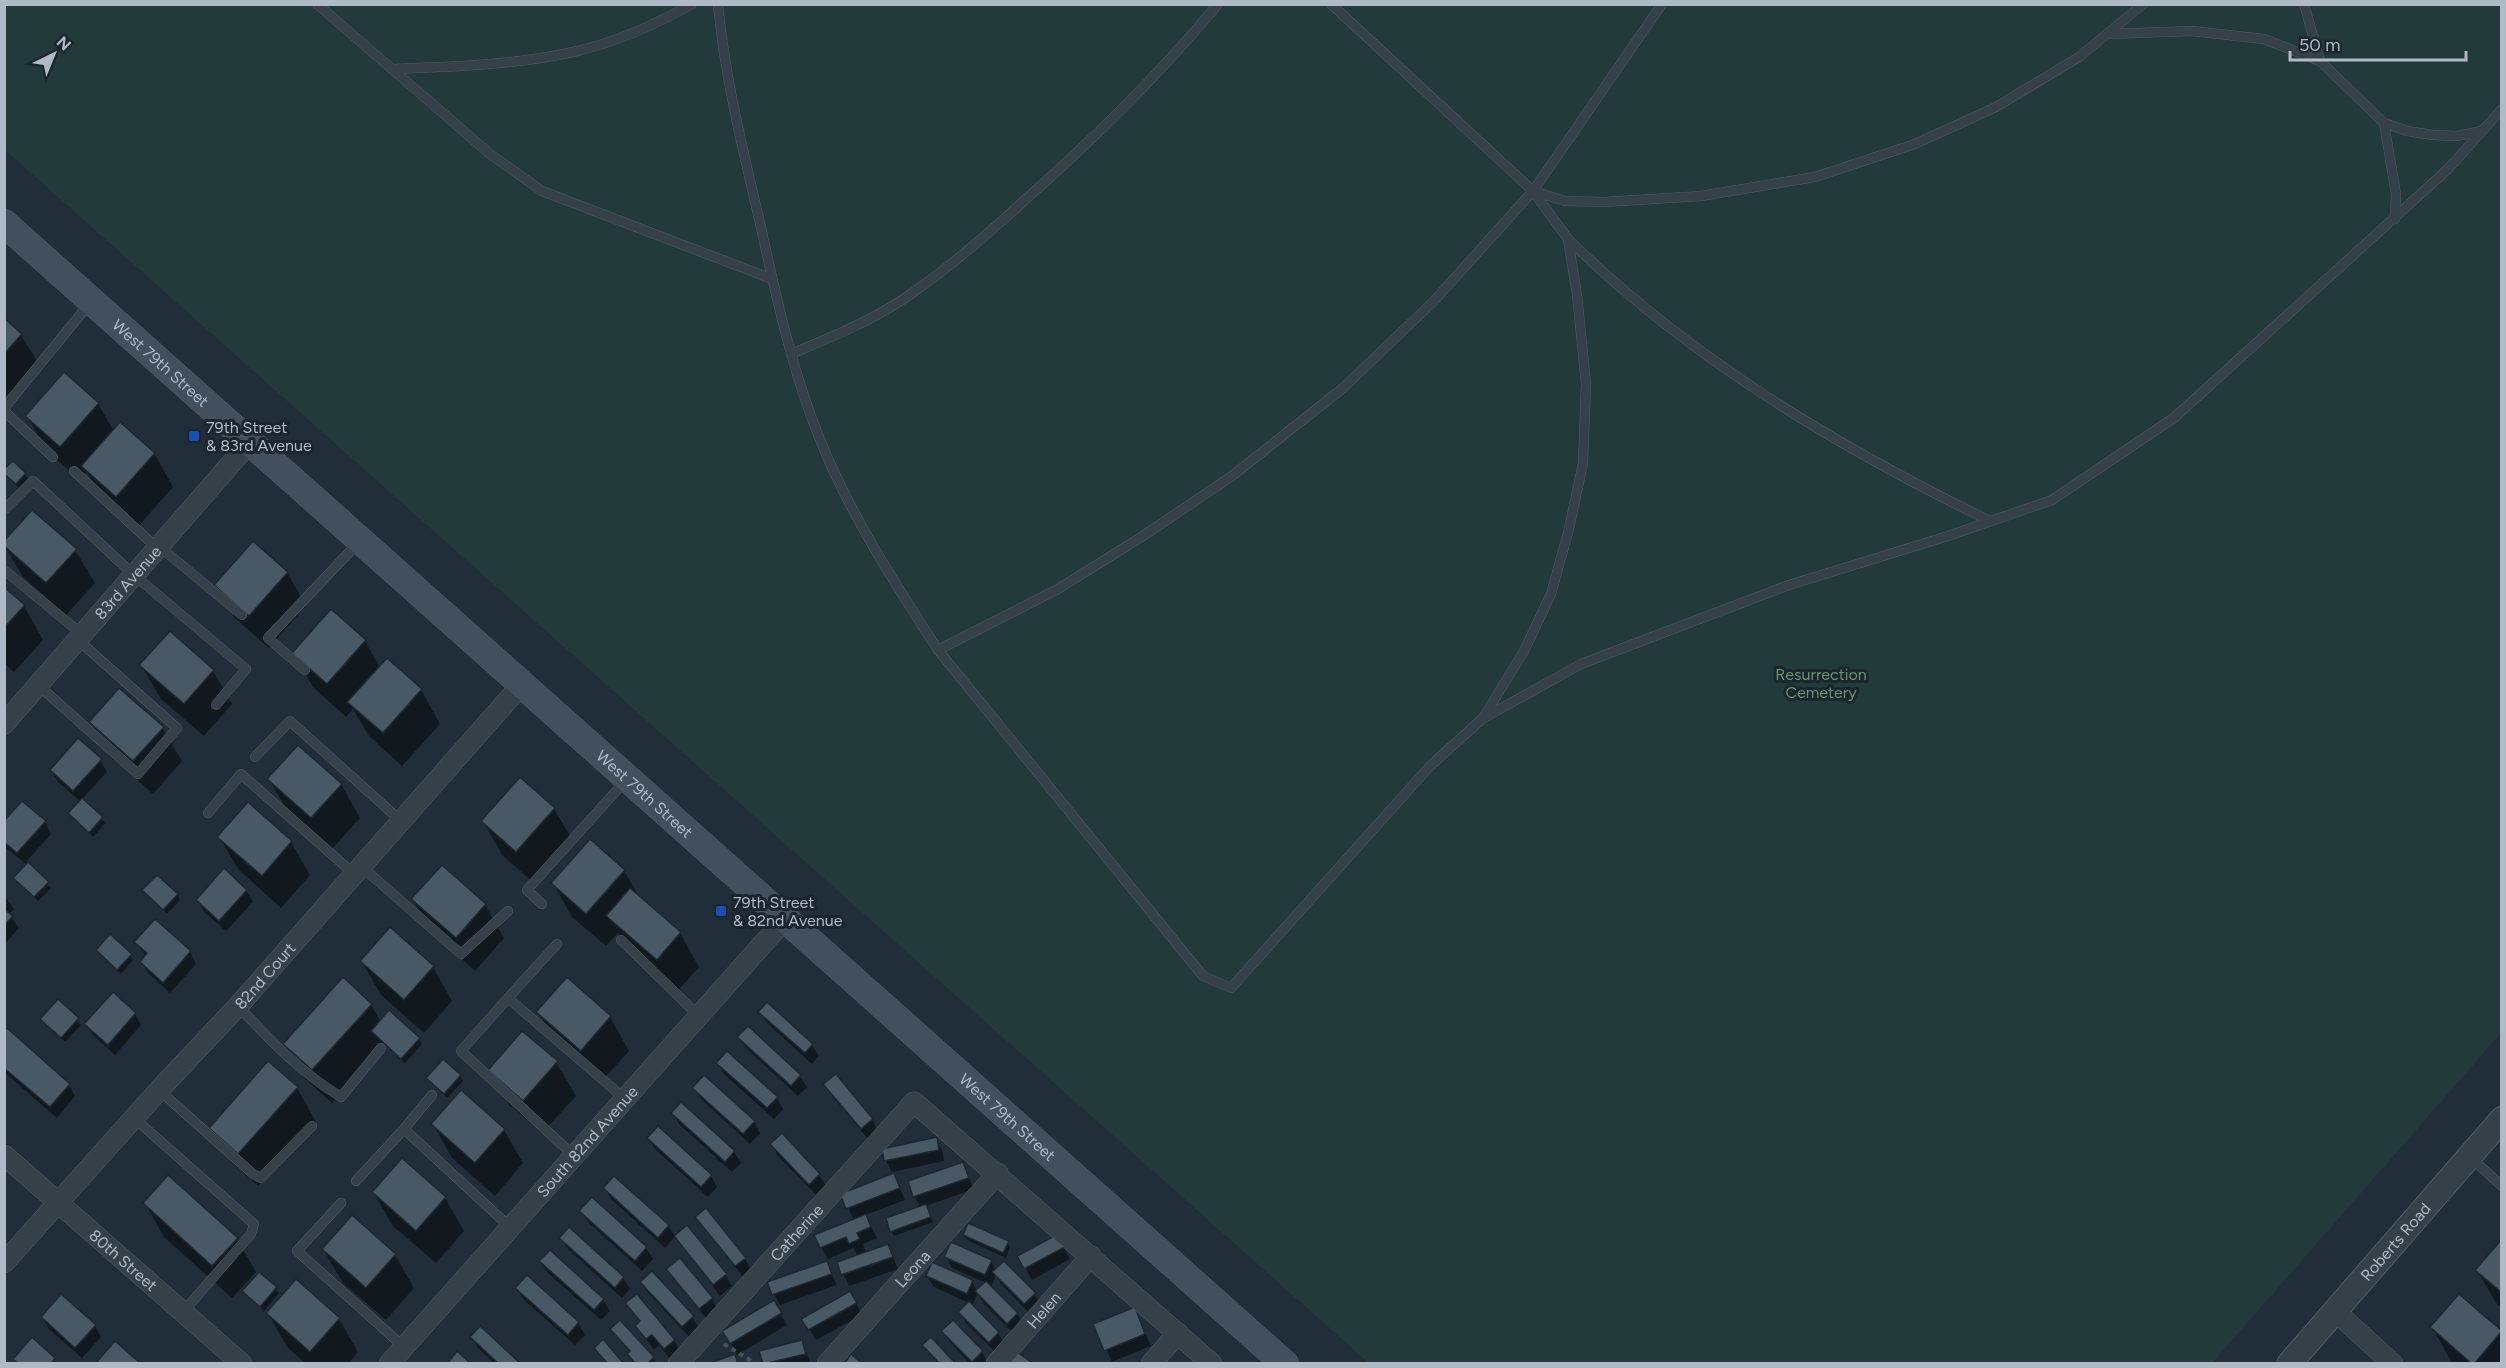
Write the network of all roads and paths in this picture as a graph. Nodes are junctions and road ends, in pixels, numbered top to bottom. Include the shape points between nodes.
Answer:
1 (317, 4) edge
2 (692, 4) edge
3 (718, 4) edge
4 (1218, 4) edge
5 (1332, 4) edge
6 (1662, 4) edge
7 (2143, 4) edge
8 (2304, 4) edge
9 (2108, 34) junction
10 (2320, 61) junction
11 (392, 69) junction
12 (2502, 109) edge
13 (2384, 123) junction
14 (2482, 131) junction
15 (1533, 191) junction
16 (2395, 219) junction
17 (4, 223) edge
18 (1568, 239) junction
19 (772, 279) junction
20 (92, 301) junction
21 (791, 354) junction
22 (4, 409) edge
23 (250, 442) junction
24 (53, 457) dead end
25 (74, 471) dead end
26 (4, 510) edge
27 (1990, 521) junction
28 (360, 540) junction
29 (159, 548) junction
30 (4, 570) edge
31 (135, 575) junction
32 (242, 615) dead end
33 (80, 638) junction
34 (938, 650) junction
35 (305, 670) dead end
36 (522, 684) junction
37 (39, 685) junction
38 (216, 705) dead end
39 (1482, 719) junction
40 (4, 724) edge
41 (255, 757) dead end
42 (627, 778) junction
43 (208, 813) dead end
44 (401, 821) junction
45 (358, 870) junction
46 (542, 904) dead end
47 (508, 911) dead end
48 (786, 919) junction
49 (621, 940) dead end
50 (557, 944) dead end
51 (508, 998) junction
52 (238, 1006) junction
53 (698, 1015) junction
54 (381, 1048) dead end
55 (159, 1090) junction
56 (432, 1095) dead end
57 (624, 1098) junction
58 (134, 1118) junction
59 (2502, 1119) edge
60 (312, 1126) dead end
61 (404, 1129) junction
62 (4, 1155) edge
63 (574, 1156) junction
64 (2469, 1156) junction
65 (998, 1173) junction
66 (356, 1181) dead end
67 (2502, 1186) edge
68 (58, 1202) junction
69 (341, 1203) dead end
70 (511, 1228) junction
71 (1091, 1256) junction
72 (4, 1263) edge
73 (2335, 1311) junction
74 (183, 1312) junction
75 (1178, 1333) junction
76 (705, 1334) junction
77 (404, 1347) junction
78 (242, 1364) edge
79 (389, 1364) edge
80 (678, 1364) edge
81 (756, 1364) edge
82 (826, 1364) edge
83 (996, 1364) edge
84 (1151, 1364) edge
85 (1212, 1364) edge
86 (1285, 1364) edge
87 (2289, 1364) edge
88 (2393, 1364) edge

1 - 11 lane
2 - 11 lane via 626,36 574,52 476,65
3 - 19 lane via 723,56
4 - 21 lane via 1172,60 1095,138 979,242 902,300 847,331
5 - 15 lane
6 - 15 lane
7 - 9 lane
8 - 10 lane
9 - 10 lane via 2192,31 2264,39
9 - 15 lane via 2079,57 1996,107 1915,144 1815,177 1701,196 1604,202 1565,201
10 - 13 lane
11 - 19 lane via 490,154 542,191
12 - 14 lane
13 - 14 lane via 2433,135
13 - 16 lane via 2396,194
14 - 16 lane via 2448,170
15 - 18 lane
15 - 34 lane via 1433,302 1352,381 1232,476 1058,589
16 - 27 lane via 2175,417 2052,500
17 - 20 main road, West 79th Street
18 - 27 lane via 1611,282 1756,389 1914,484
18 - 39 lane via 1586,384 1583,463 1551,594 1524,651
19 - 21 lane
20 - 22 lane
20 - 23 main road, West 79th Street
21 - 34 lane via 819,436 852,509
22 - 24 lane
23 - 28 main road, West 79th Street
23 - 29 street, 83rd Avenue
25 - 29 lane
26 - 31 lane via 33,481
27 - 39 lane via 1789,585 1581,664
28 - 35 lane via 268,638
28 - 36 main road, West 79th Street
29 - 31 street, 83rd Avenue
29 - 32 lane
30 - 33 lane
31 - 33 street, 83rd Avenue
31 - 38 lane via 246,669
33 - 37 street, 83rd Avenue
33 - 37 lane via 177,728 138,774
34 - 39 lane via 1203,976 1232,988 1430,766
36 - 42 main road, West 79th Street
36 - 44 street, 82nd Court
37 - 40 street, 83rd Avenue
41 - 44 lane via 290,721
42 - 46 lane via 527,890
42 - 48 main road, West 79th Street
43 - 45 lane via 241,774
44 - 45 street, 82nd Court
45 - 47 lane via 460,954
45 - 52 street, 82nd Court
48 - 53 street, South 82nd Avenue
48 - 86 main road, West 79th Street
49 - 53 lane
50 - 51 lane
51 - 57 lane
51 - 63 lane via 461,1051
52 - 54 lane via 317,1083 341,1097
52 - 55 street, 82nd Court
53 - 57 street, South 82nd Avenue
55 - 58 street, 82nd Court
55 - 60 lane via 261,1178
56 - 61 lane
57 - 63 street, South 82nd Avenue
58 - 68 street, 82nd Court
58 - 74 lane via 254,1224 251,1234
59 - 64 street, Roberts Road
61 - 66 lane
61 - 70 lane
62 - 68 street, 80th Street
63 - 70 street, South 82nd Avenue
64 - 67 lane
64 - 73 street, Roberts Road
65 - 71 street
65 - 76 street, Catherine via 914,1102
65 - 82 street, Leona
68 - 72 street, 82nd Court
68 - 74 street, 80th Street
69 - 77 lane via 297,1251
70 - 77 street, South 82nd Avenue
71 - 75 street
71 - 83 street, Helen
73 - 87 street, Roberts Road
73 - 88 street
74 - 78 street, 80th Street
75 - 84 street
75 - 85 street
76 - 80 street, Catherine
76 - 81 path
77 - 79 street, South 82nd Avenue

